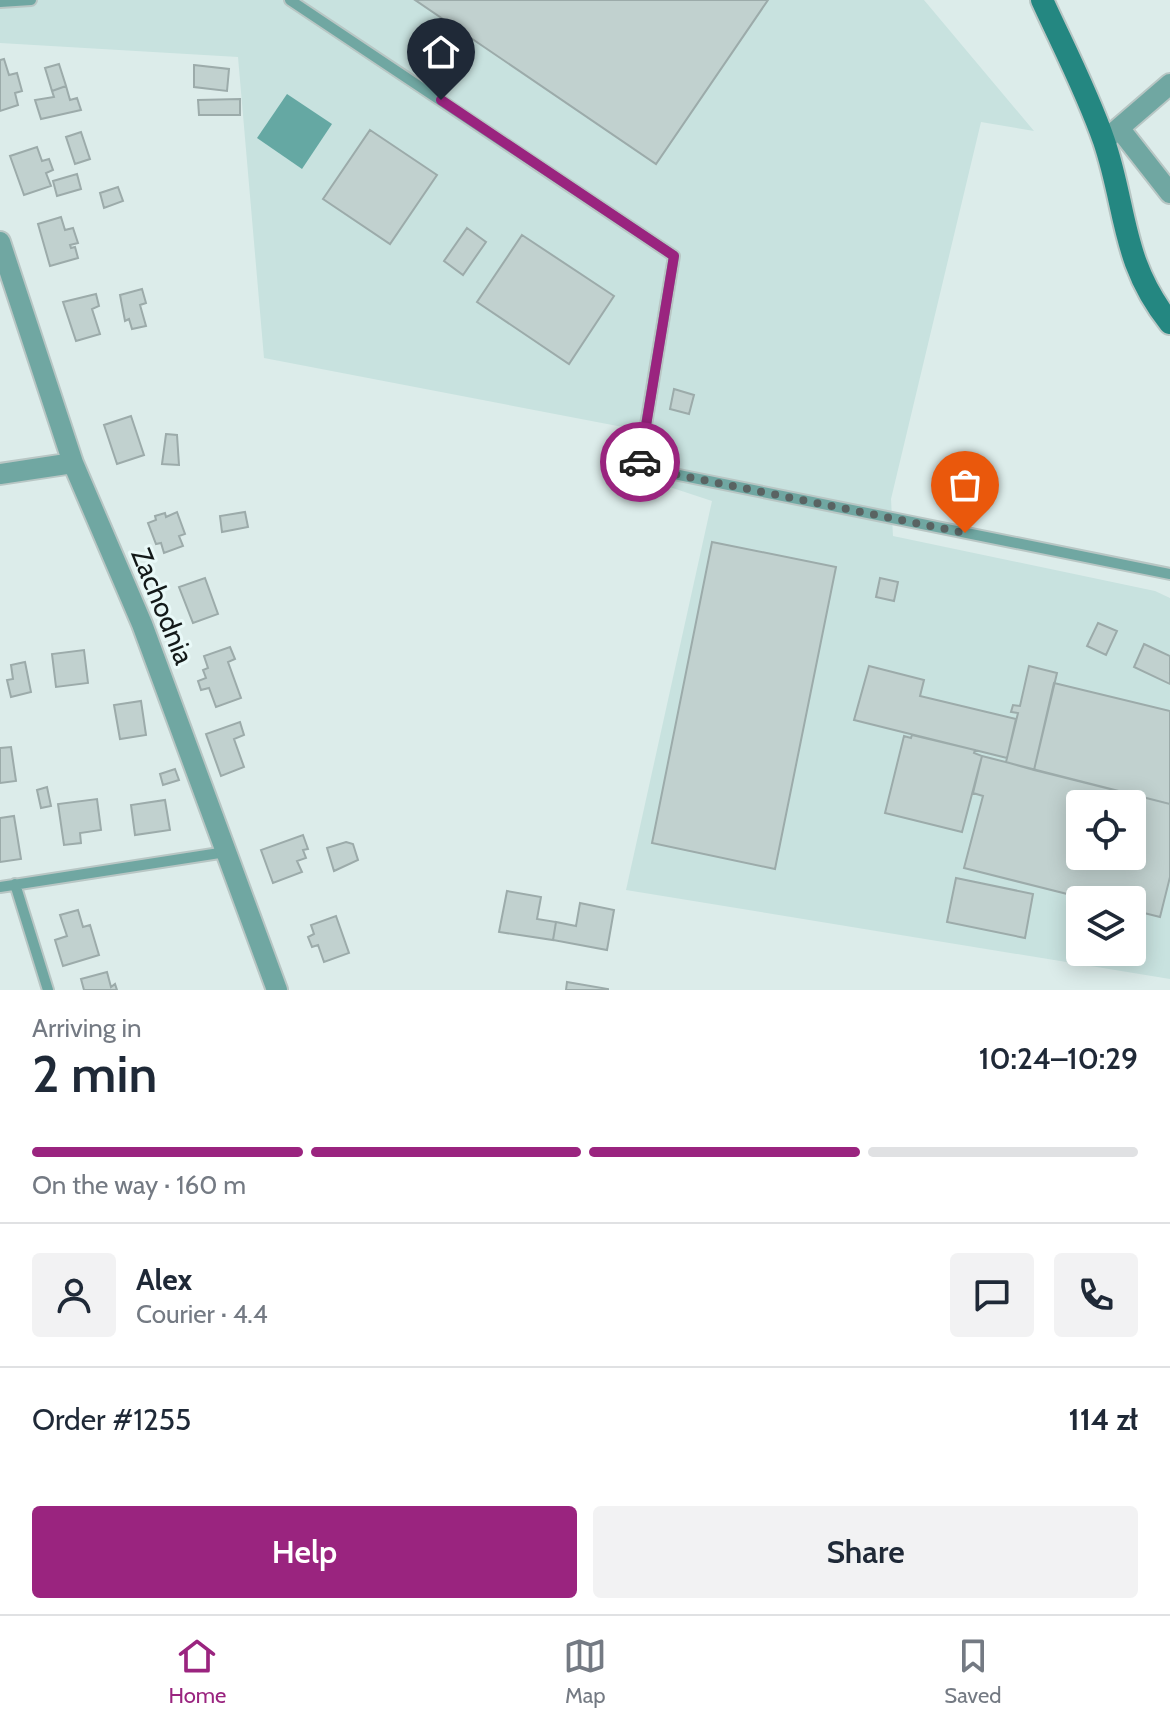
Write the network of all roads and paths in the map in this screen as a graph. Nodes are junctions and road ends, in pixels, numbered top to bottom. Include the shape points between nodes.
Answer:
1 (31, 0) edge
2 (290, 0) edge
3 (1042, 0) edge
4 (0, 2) edge
5 (1170, 84) edge
6 (1111, 134) junction
7 (1170, 193) edge
8 (0, 242) edge
9 (1170, 323) edge
10 (73, 463) junction
11 (0, 474) edge
12 (1170, 574) edge
13 (226, 852) junction
14 (15, 884) junction
15 (0, 887) edge
16 (48, 990) edge
17 (277, 990) edge

1 - 4 lane
2 - 12 lane via 674,256 639,467
3 - 6 main road
5 - 6 street
6 - 7 street
6 - 9 main road via 1130,248 1142,280
8 - 10 street, Zachodnia
10 - 11 street
10 - 13 street, Zachodnia via 142,624
13 - 14 lane
13 - 17 street, Zachodnia
14 - 15 lane
14 - 16 lane

